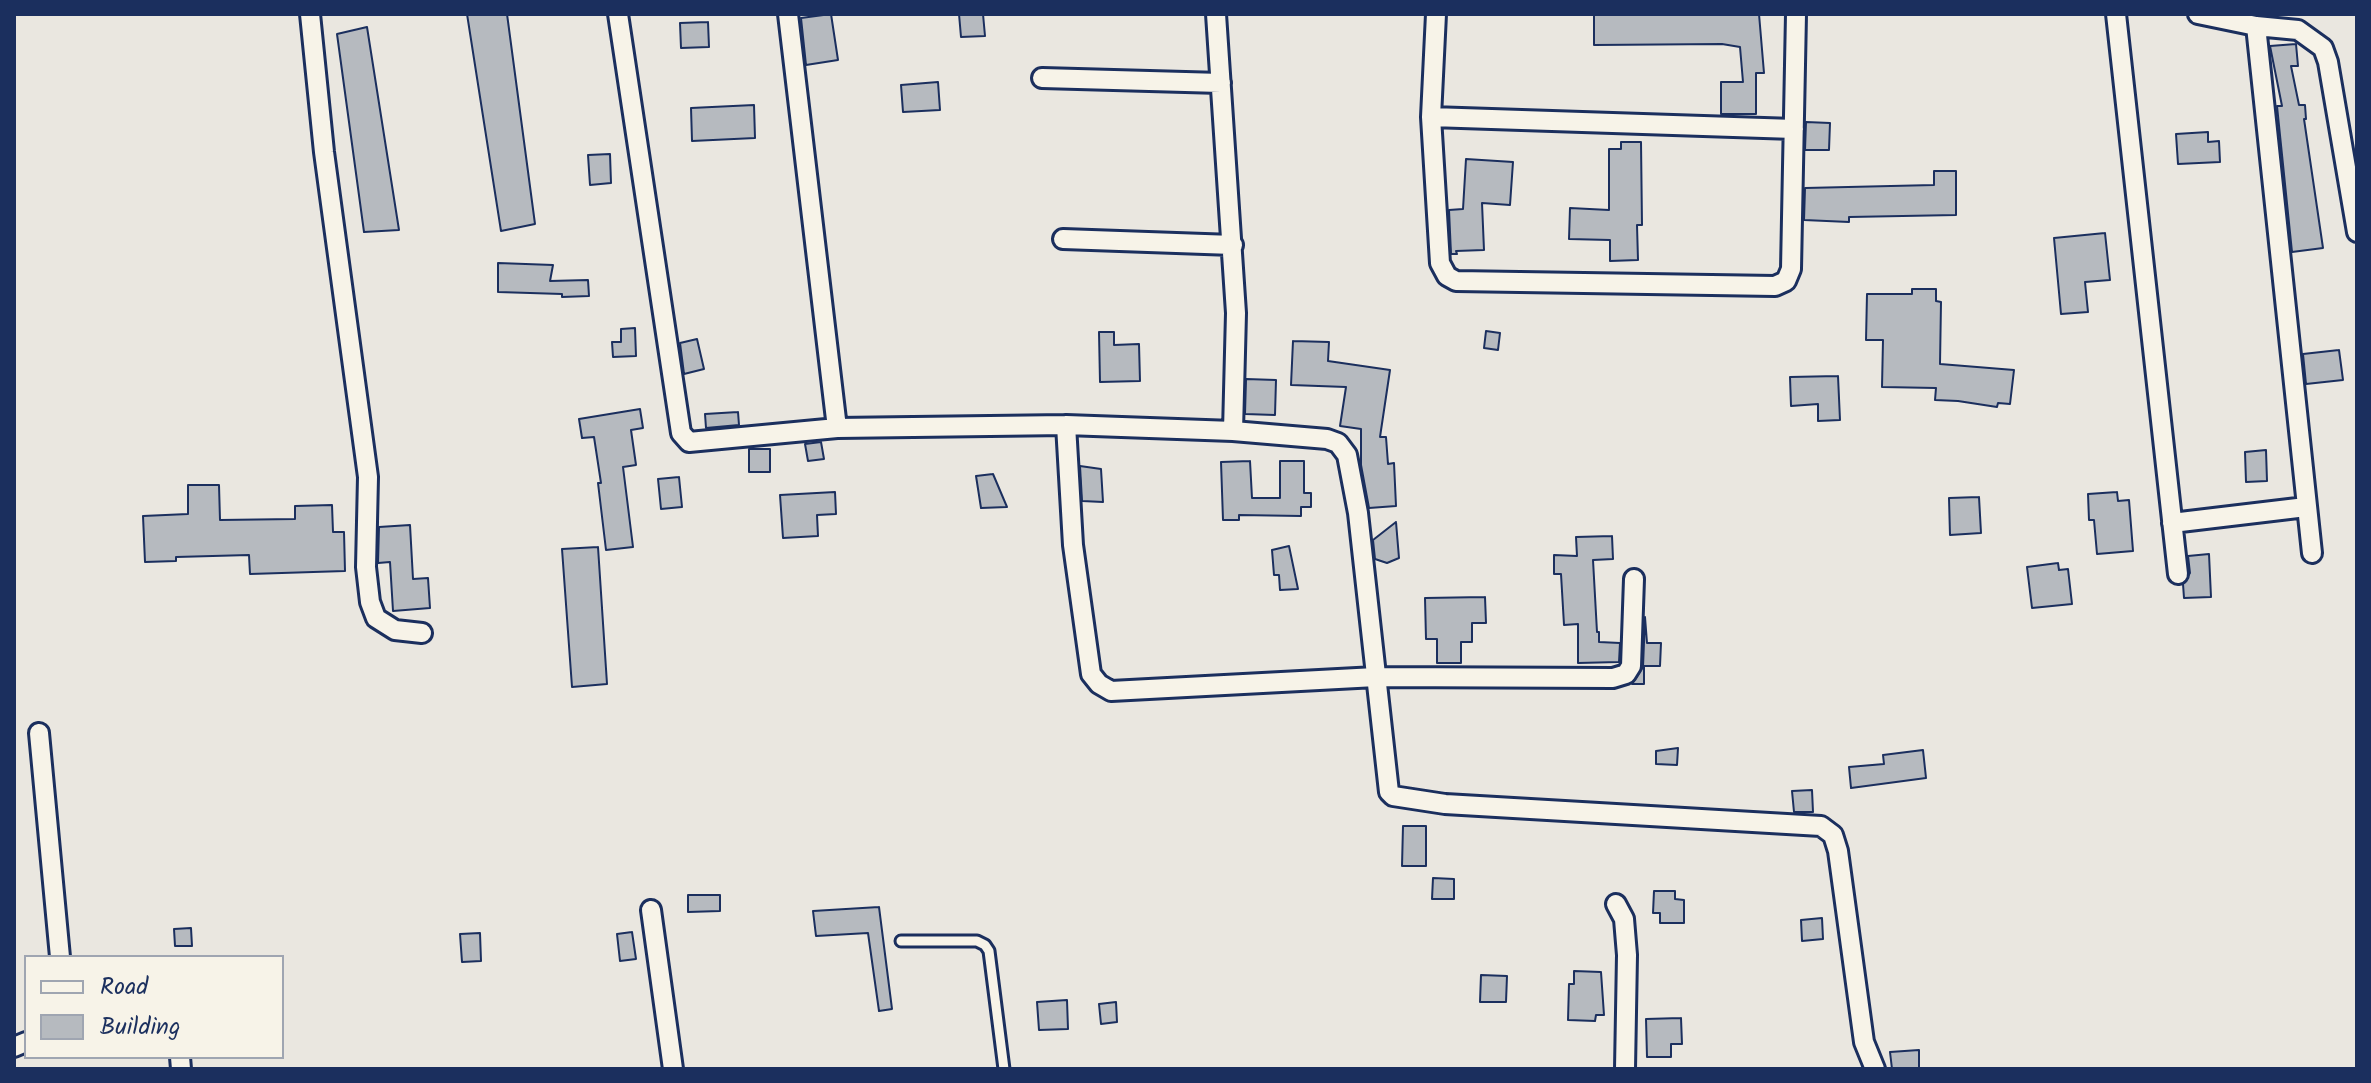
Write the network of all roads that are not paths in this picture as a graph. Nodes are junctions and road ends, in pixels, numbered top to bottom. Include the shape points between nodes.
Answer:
1 (310, 14) edge
2 (618, 14) edge
3 (788, 14) edge
4 (1216, 14) edge
5 (1436, 14) edge
6 (1796, 14) edge
7 (2116, 14) edge
8 (2198, 14) edge
9 (2256, 26) junction
10 (1042, 78) dead end
11 (1221, 83) junction
12 (1431, 117) junction
13 (1794, 129) junction
14 (2357, 232) edge
15 (1063, 239) dead end
16 (1233, 245) junction
17 (1066, 425) junction
18 (837, 428) junction
19 (1233, 431) junction
20 (2306, 507) junction
21 (2172, 523) junction
22 (2312, 553) dead end
23 (2178, 574) dead end
24 (1634, 579) dead end
25 (422, 633) dead end
26 (1376, 677) junction
27 (39, 733) dead end
28 (1616, 904) dead end
29 (651, 910) dead end
30 (901, 941) dead end
31 (60, 955) edge
32 (673, 1069) edge
33 (1004, 1069) edge
34 (1625, 1069) edge
35 (1875, 1069) edge

1 - 25 street via 368,477 370,602 376,618 395,630
2 - 18 street via 684,439
3 - 18 street
4 - 11 street
5 - 12 street
6 - 13 street
7 - 21 street
8 - 9 street
9 - 14 street via 2298,30 2323,48
9 - 20 street
10 - 11 street
11 - 16 street
12 - 13 street
12 - 13 street via 1440,263 1456,281 1775,286 1786,281 1791,269
15 - 16 street
16 - 19 street
17 - 18 street
17 - 19 street
17 - 26 street via 1073,545 1091,674 1099,684 1111,691
19 - 26 street via 1327,439 1347,455
20 - 21 street
20 - 22 street
21 - 23 street
24 - 26 street via 1631,666 1626,674
26 - 35 street via 1387,786 1393,796 1445,804 1821,826 1833,835 1864,1042
27 - 31 street
28 - 34 street via 1624,919 1626,943
29 - 32 street
30 - 33 lane via 985,945

